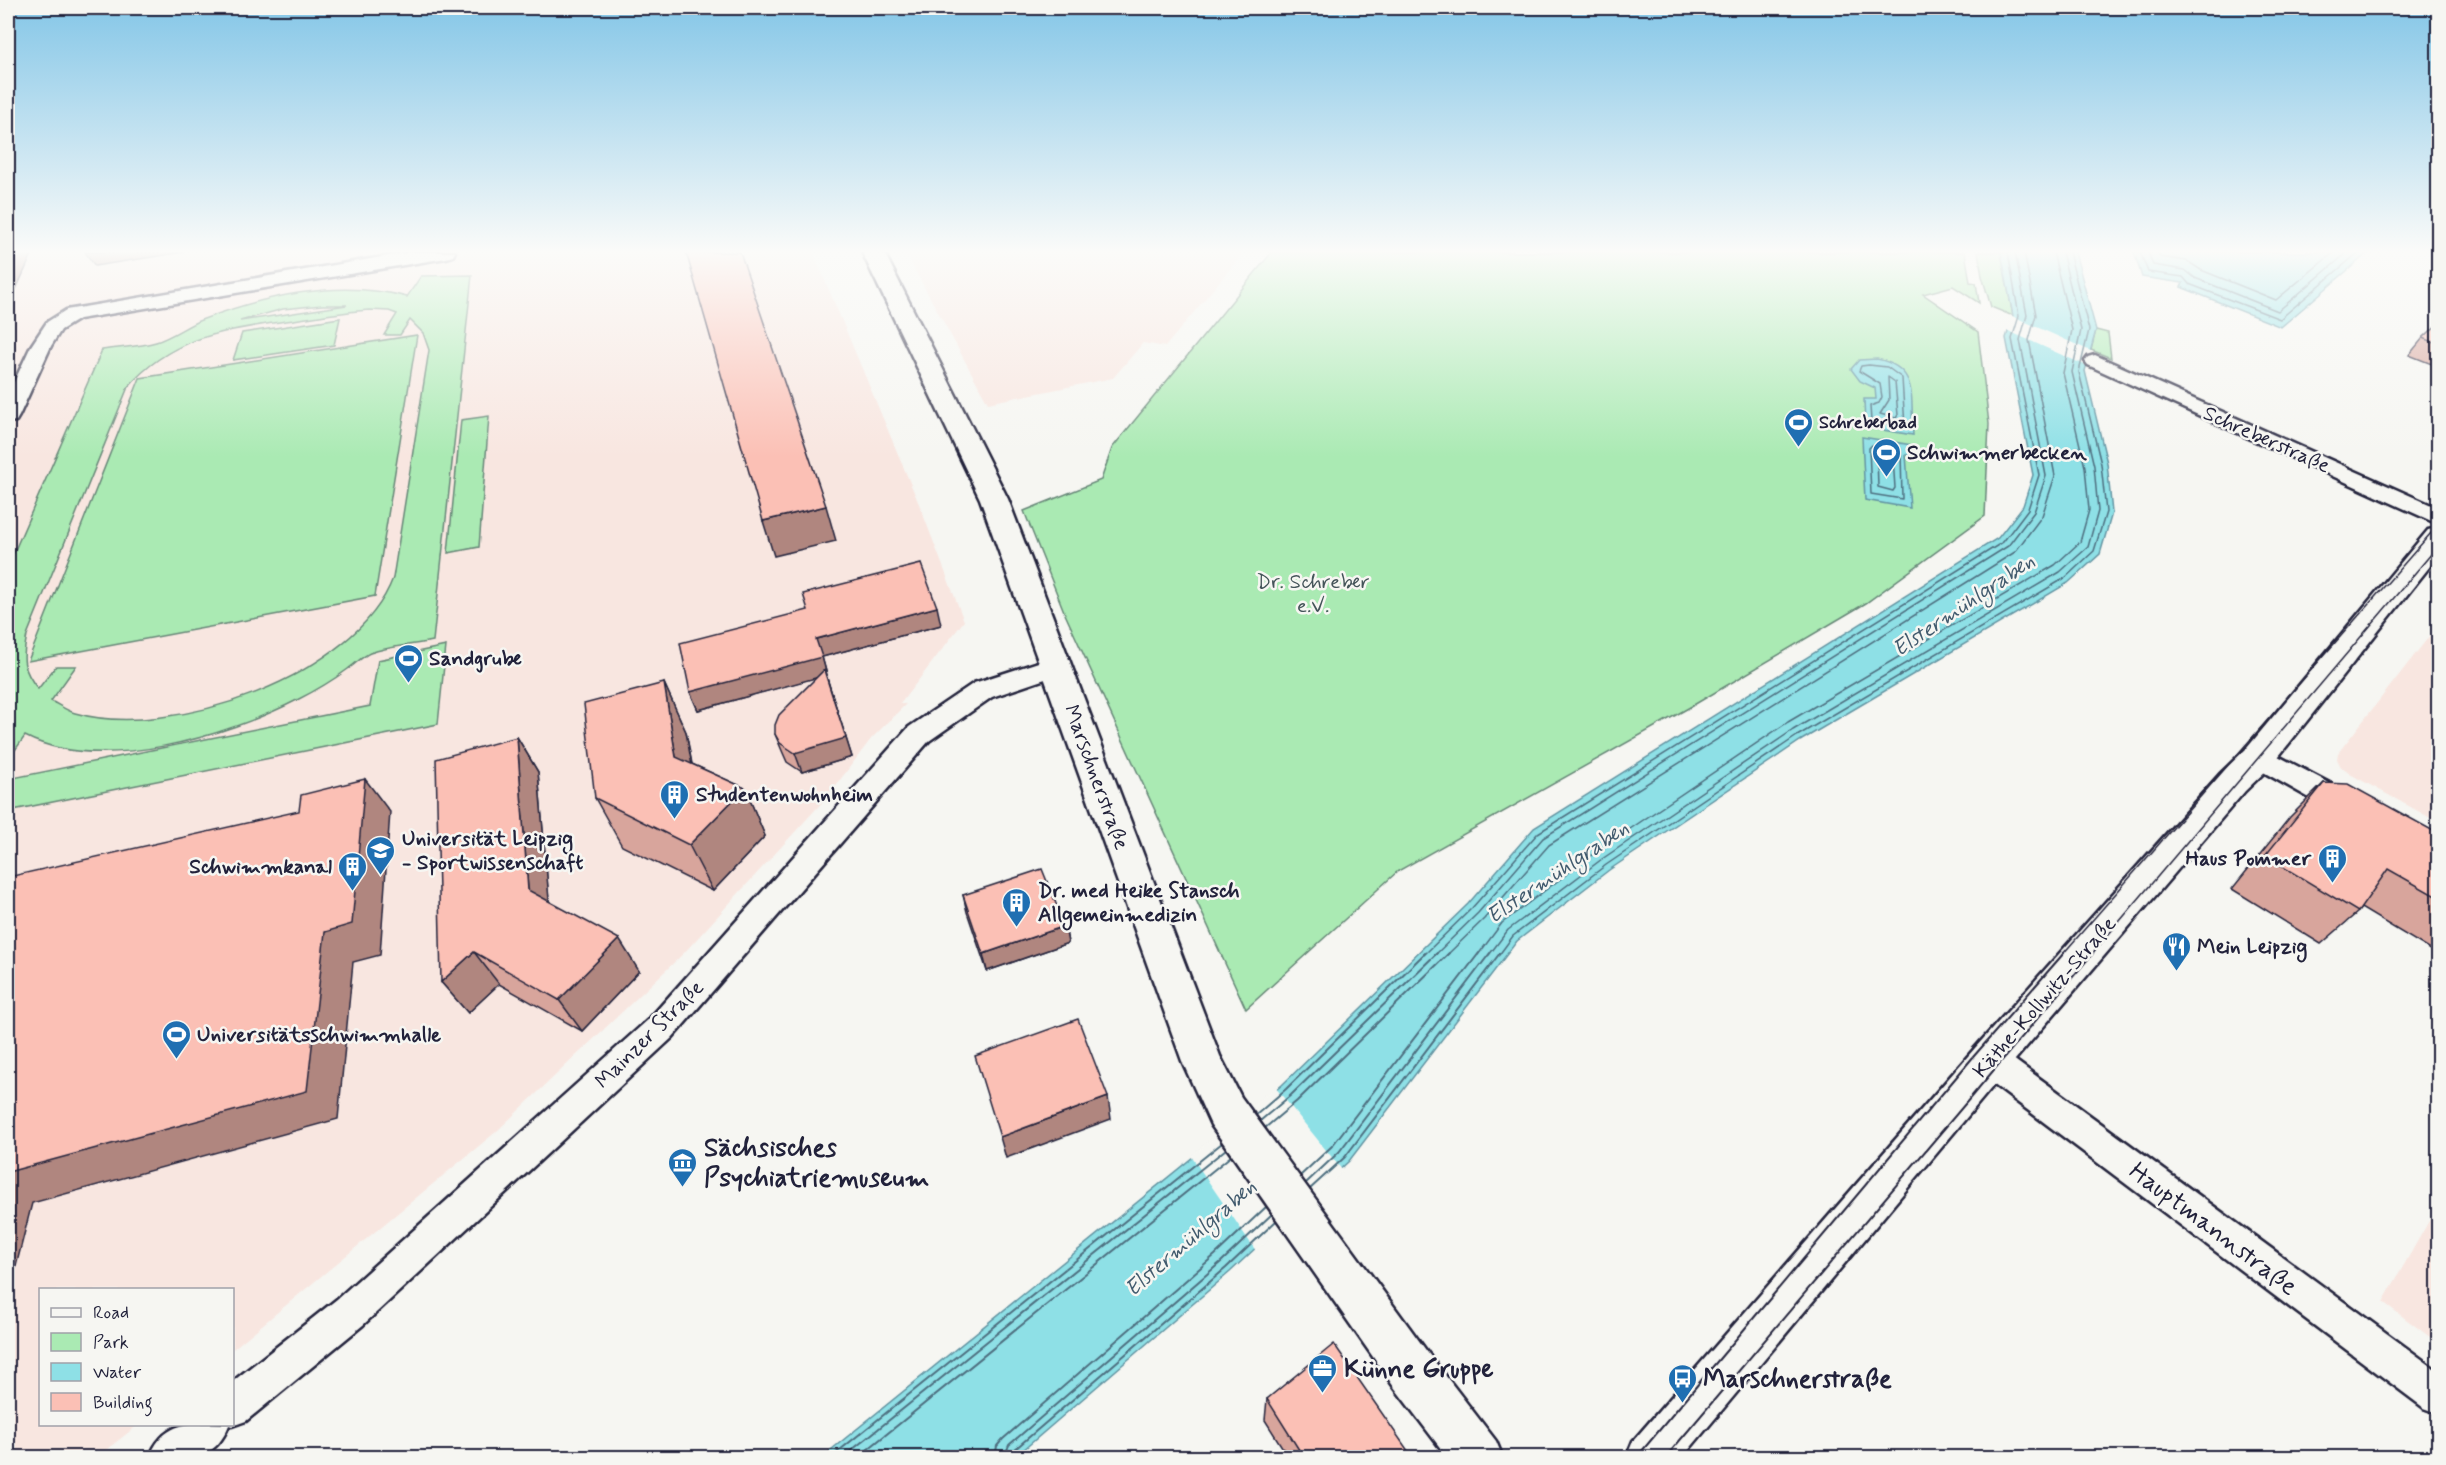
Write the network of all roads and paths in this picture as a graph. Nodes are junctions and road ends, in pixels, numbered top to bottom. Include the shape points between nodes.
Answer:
1 (63, 320) edge
2 (906, 320) edge
3 (2095, 361) dead end
4 (8, 416) edge
5 (2439, 517) edge
6 (2439, 537) edge
7 (1057, 665) junction
8 (2259, 757) junction
9 (2372, 819) edge
10 (1989, 1061) junction
11 (2439, 1394) edge
12 (234, 1405) edge
13 (209, 1426) edge
14 (169, 1458) edge
15 (1479, 1458) edge
16 (1650, 1458) edge

1 - 4 street via 54,326 41,346
2 - 7 main road, Marschnerstraße via 994,499
3 - 5 street, Schreberstraße
6 - 8 main road, Käthe-Kollwitz-Straße
7 - 12 street, Mainzer Straße via 983,690 919,734 661,1028 350,1312
7 - 15 main road, Marschnerstraße via 1202,1061 1226,1111
8 - 9 street
8 - 10 main road, Käthe-Kollwitz-Straße via 2225,790
10 - 11 street, Hauptmannstraße
10 - 16 main road, Käthe-Kollwitz-Straße
13 - 14 street

